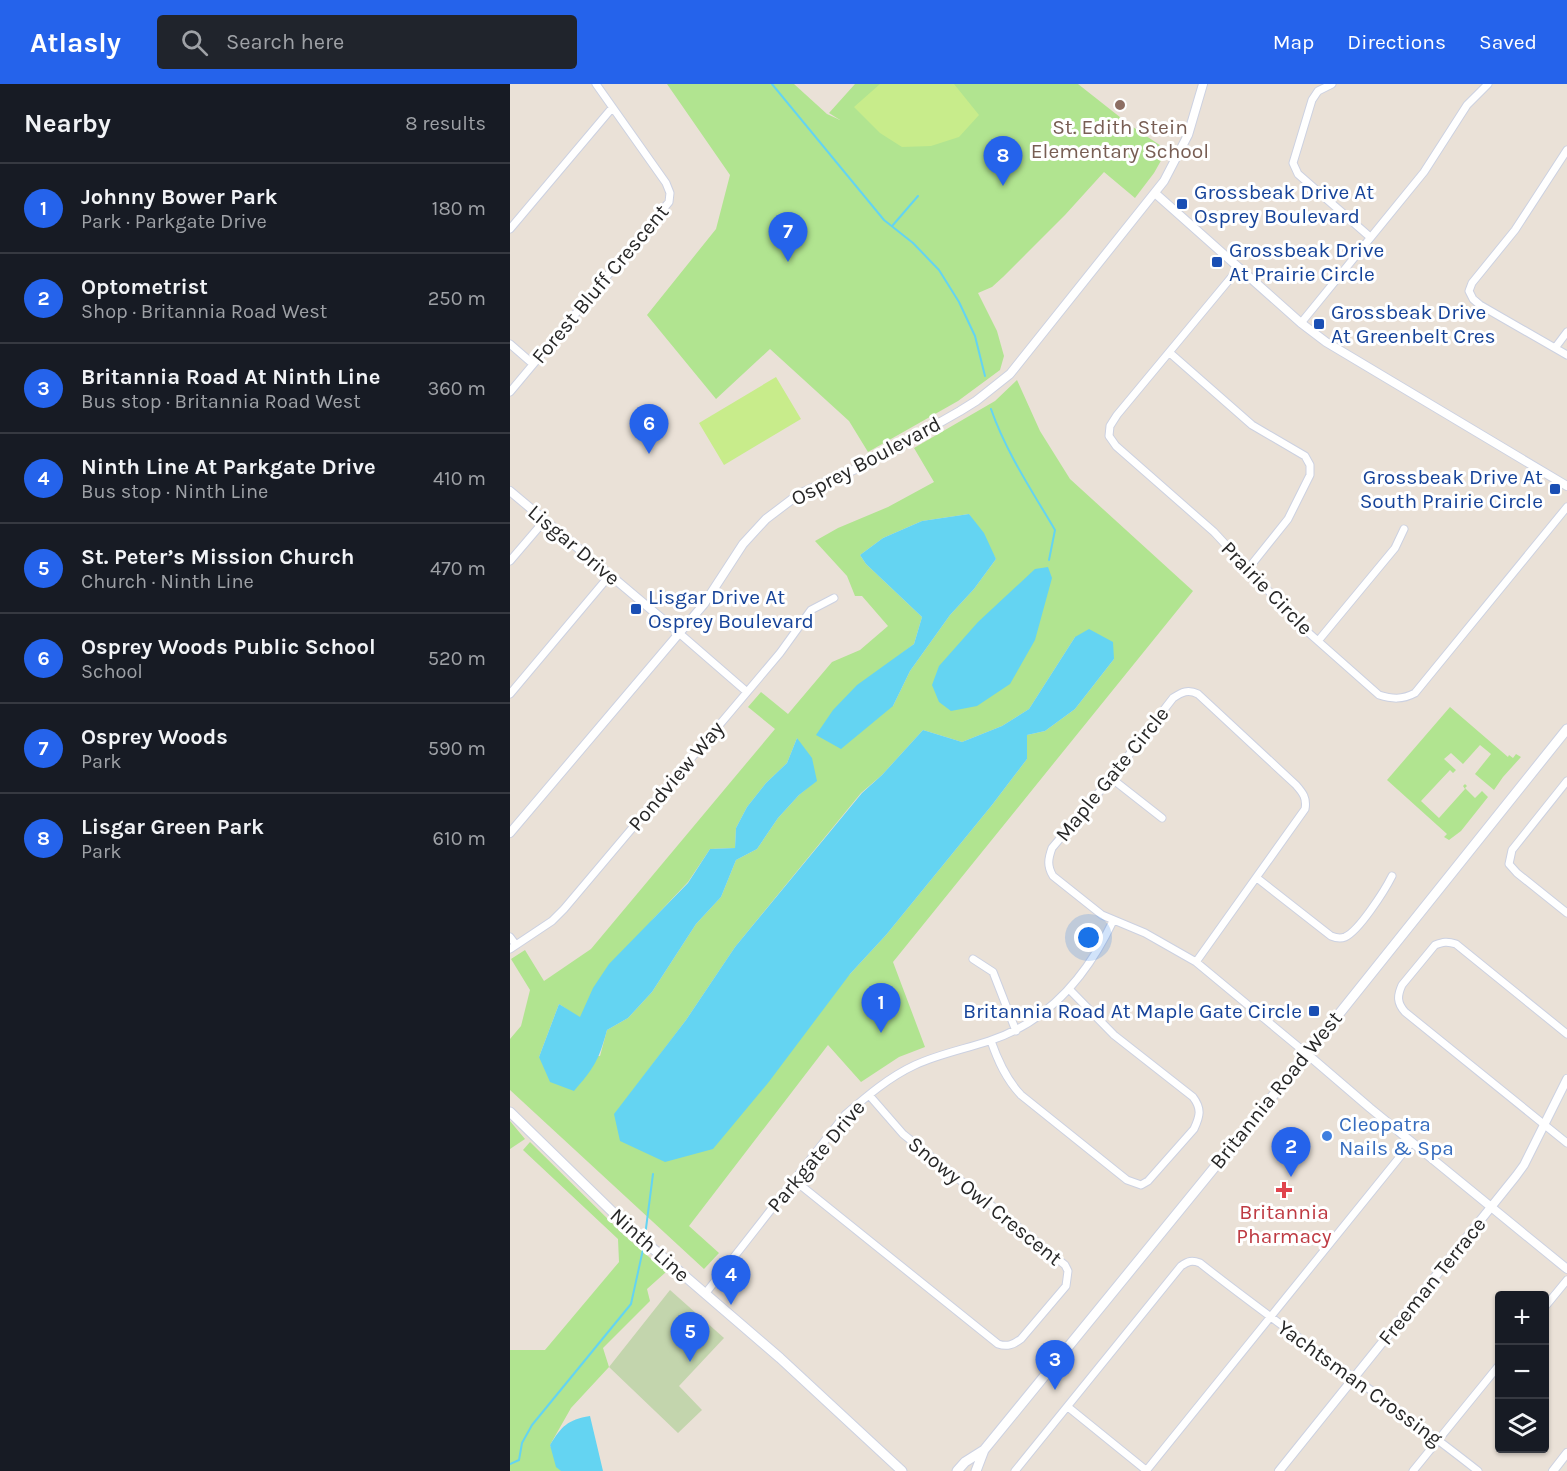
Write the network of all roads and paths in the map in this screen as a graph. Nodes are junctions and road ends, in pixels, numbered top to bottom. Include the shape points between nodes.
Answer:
1 (596, 84) edge
2 (1203, 84) edge
3 (1332, 84) edge
4 (1488, 84) edge
5 (612, 108) junction
6 (1567, 150) edge
7 (1156, 194) junction
8 (510, 229) edge
9 (1370, 237) junction
10 (1239, 268) junction
11 (1301, 323) junction
12 (1567, 332) edge
13 (510, 344) edge
14 (1555, 348) junction
15 (1170, 353) junction
16 (1567, 355) edge
17 (533, 364) junction
18 (510, 392) edge
19 (1567, 486) edge
20 (510, 491) edge
21 (1567, 507) edge
22 (545, 520) junction
23 (1404, 529) dead end
24 (510, 561) edge
25 (1248, 569) junction
26 (610, 575) junction
27 (834, 598) dead end
28 (679, 633) junction
29 (1318, 641) junction
30 (747, 692) junction
31 (510, 694) edge
32 (1567, 729) edge
33 (1111, 778) junction
34 (1565, 787) edge
35 (1162, 818) dead end
36 (510, 833) edge
37 (1392, 876) dead end
38 (1257, 878) junction
39 (1567, 913) edge
40 (1113, 921) junction
41 (510, 937) edge
42 (513, 947) edge
43 (973, 959) dead end
44 (1196, 962) junction
45 (1070, 990) junction
46 (1016, 1031) junction
47 (1567, 1034) edge
48 (991, 1041) junction
49 (1306, 1054) junction
50 (1567, 1079) edge
51 (869, 1095) junction
52 (510, 1112) edge
53 (1544, 1125) junction
54 (1411, 1143) junction
55 (1567, 1143) edge
56 (794, 1180) junction
57 (1491, 1207) junction
58 (1567, 1269) edge
59 (1567, 1280) edge
60 (705, 1294) junction
61 (1549, 1303) edge
62 (1270, 1318) junction
63 (1495, 1370) edge
64 (1355, 1378) junction
65 (1068, 1407) junction
66 (1438, 1440) junction
67 (984, 1450) junction
68 (1567, 1454) edge
69 (902, 1471) edge
70 (957, 1471) edge
71 (976, 1471) edge
72 (1015, 1471) edge
73 (1146, 1471) edge
74 (1279, 1471) edge
75 (1413, 1471) edge
76 (1478, 1471) edge
77 (1553, 1471) edge

1 - 5 street, Forest Bluff Crescent
2 - 7 street, Osprey Boulevard via 1183,146
3 - 9 street via 1318,91 1312,100 1293,163 1298,174
4 - 9 street via 1467,105 1424,172
5 - 8 street
5 - 17 street, Forest Bluff Crescent via 666,183 669,202
6 - 14 street via 1469,291 1480,305
7 - 10 street
7 - 28 street, Osprey Boulevard via 1004,378 976,401 867,464 808,490 777,509 749,536 714,590
9 - 11 street
10 - 11 street
10 - 15 street, Prairie Circle
11 - 19 street via 1340,351
12 - 14 street
13 - 17 street
14 - 16 street
15 - 25 street, Prairie Circle via 1117,415 1109,436 1116,447 1214,532
15 - 25 street via 1252,425 1305,456 1310,465 1310,475 1288,519
17 - 18 street, Forest Bluff Crescent
20 - 22 street, Lisgar Drive
21 - 29 street, Prairie Circle via 1408,697 1379,695
22 - 24 street
22 - 26 street, Lisgar Drive
23 - 29 street via 1395,548
25 - 29 street, Prairie Circle
26 - 28 street, Lisgar Drive
26 - 31 street
27 - 30 street, Pondview Way via 811,610
28 - 30 street, Lisgar Drive
28 - 36 street, Osprey Boulevard
30 - 42 street, Pondview Way via 564,909
32 - 49 main road, Britannia Road West
33 - 35 street
33 - 38 street, Maple Gate Circle via 1173,698 1182,692 1198,694 1304,794 1305,809
33 - 40 street, Maple Gate Circle via 1052,848 1048,867 1053,876
34 - 39 street via 1512,850 1509,864
37 - 38 street via 1381,898 1348,936 1339,939
38 - 44 street, Maple Gate Circle
40 - 44 street, Maple Gate Circle via 1145,933
40 - 45 street, Parkgate Drive via 1101,946
41 - 42 street
43 - 46 street via 993,972
44 - 49 street, Maple Gate Circle
45 - 46 street, Parkgate Drive via 1046,1012
45 - 48 street via 1109,1031 1198,1104 1194,1129 1148,1181 1141,1185 1127,1180 1021,1095 1003,1072
46 - 48 street, Parkgate Drive
47 - 53 street via 1449,942 1435,945 1399,992 1400,1006 1405,1012
48 - 51 street, Parkgate Drive via 916,1065
49 - 54 street
49 - 67 main road, Britannia Road West
50 - 53 street, Freeman Terrace
51 - 56 street, Parkgate Drive via 845,1115
51 - 56 street, Snowy Owl Crescent via 903,1134 1065,1266 1066,1286 1022,1339 1005,1346 998,1344
52 - 60 main road, Ninth Line
53 - 55 street
53 - 57 street, Freeman Terrace via 1524,1165
54 - 57 street
54 - 62 street
56 - 60 street, Parkgate Drive
57 - 58 street
57 - 64 street, Freeman Terrace
59 - 61 street
60 - 69 main road, Ninth Line
62 - 64 street, Yachtsman Crossing
62 - 65 street, Yachtsman Crossing via 1200,1263 1187,1262
62 - 73 street
63 - 66 street
64 - 66 street, Yachtsman Crossing
64 - 74 street, Freeman Terrace
65 - 72 street
65 - 73 street
66 - 75 street
66 - 76 street, Yachtsman Crossing
67 - 70 main road, Britannia Road West
67 - 71 main road, Britannia Road West
68 - 77 street

